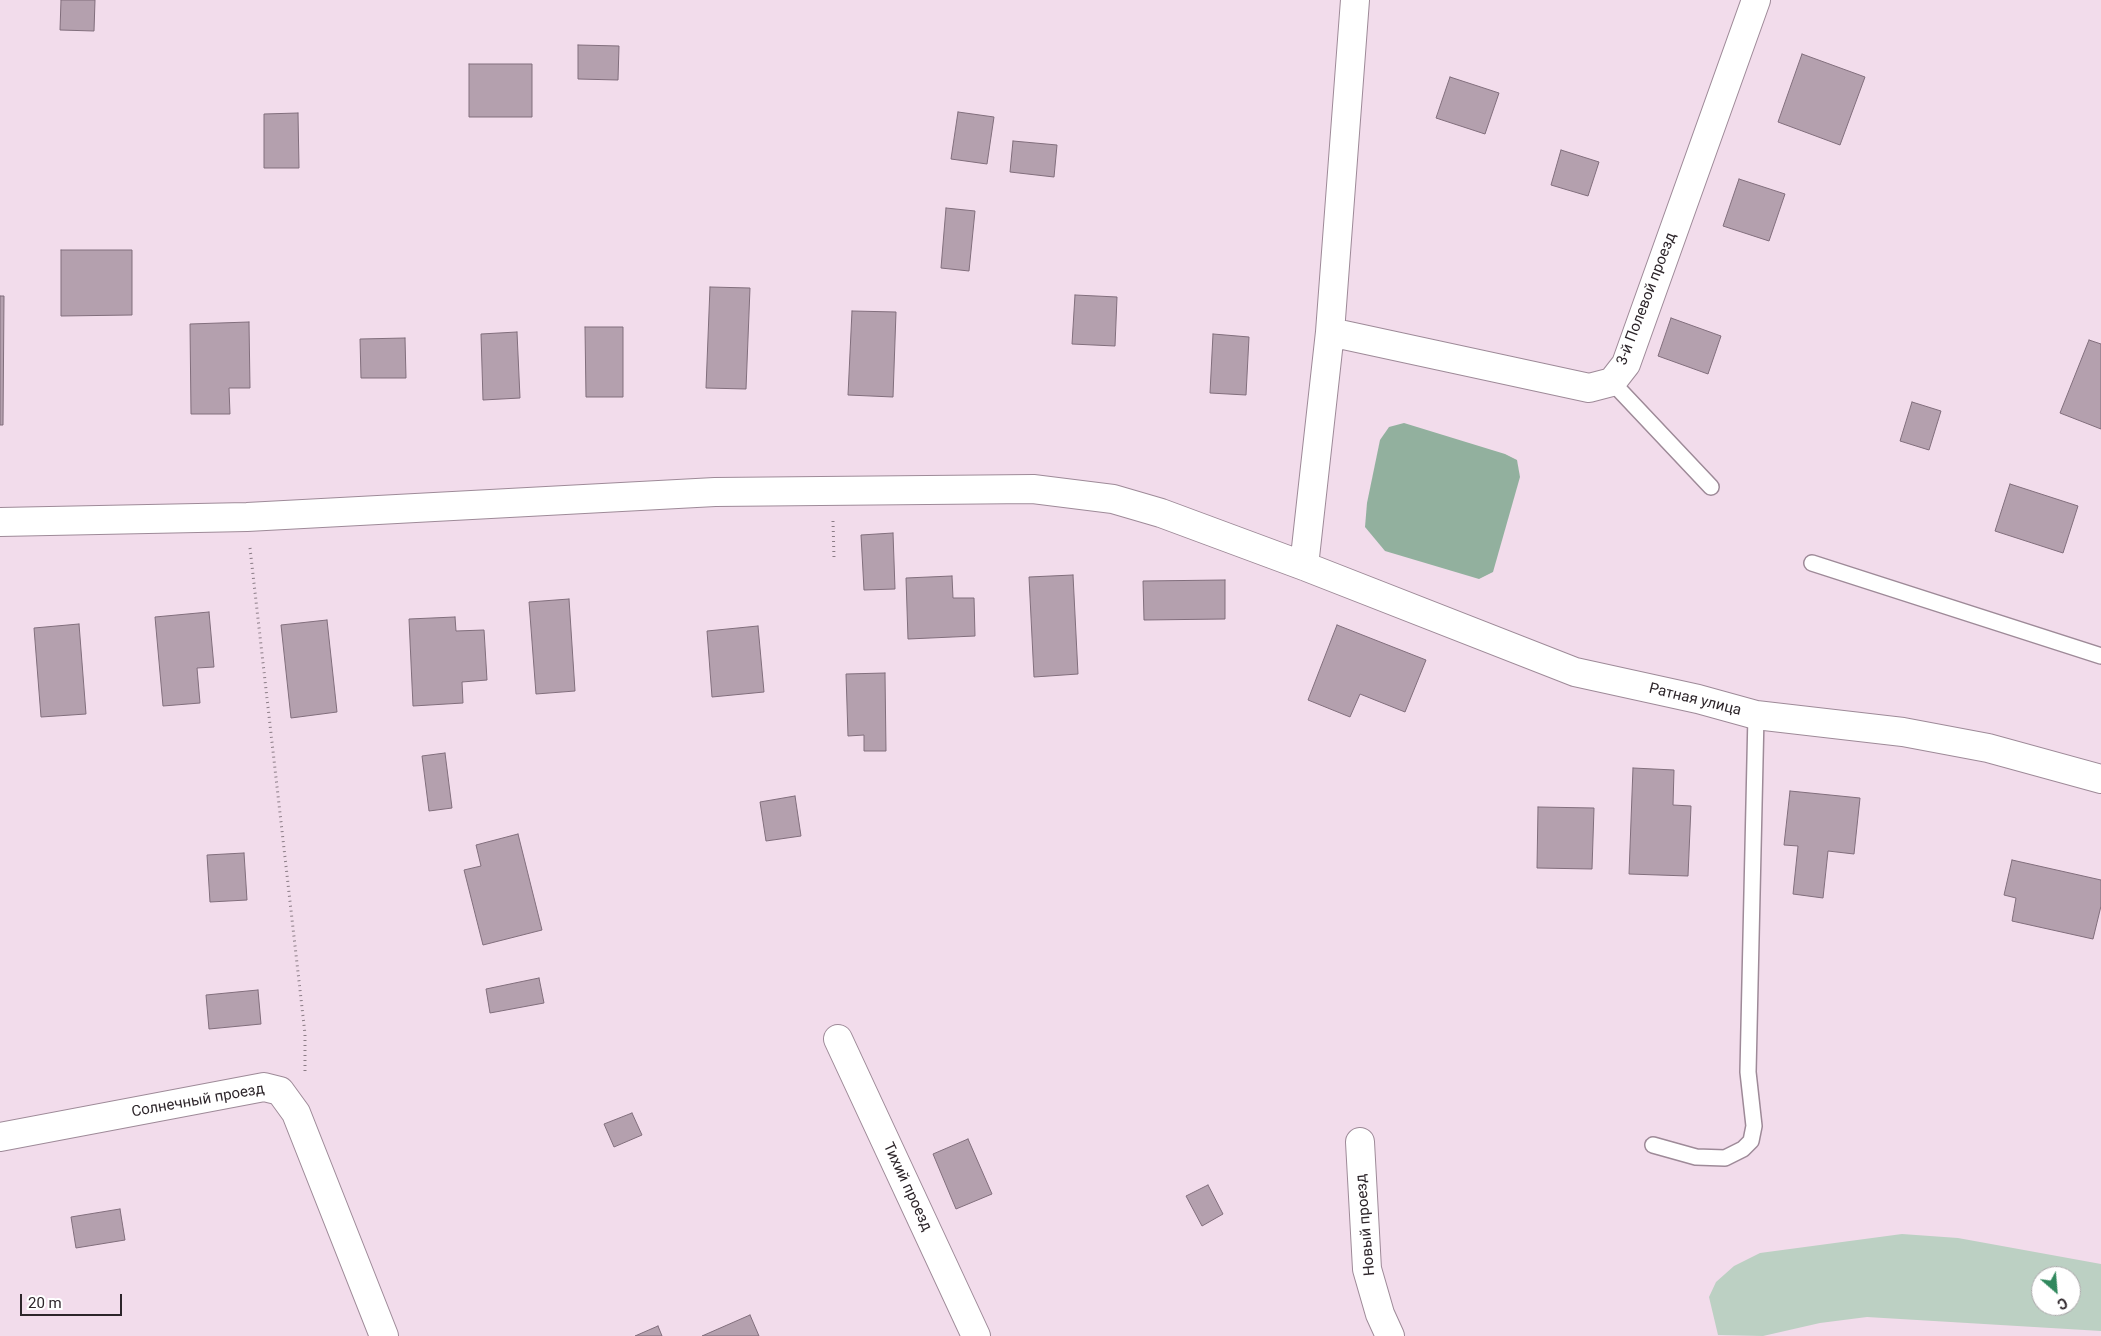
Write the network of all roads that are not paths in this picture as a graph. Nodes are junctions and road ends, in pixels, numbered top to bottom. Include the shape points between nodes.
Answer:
1 (1341, 0) edge
2 (1355, 0) edge
3 (1756, 0) edge
4 (1353, 38) junction
5 (1330, 332) junction
6 (1612, 382) junction
7 (1711, 487) dead end
8 (0, 522) edge
9 (1812, 563) dead end
10 (1304, 566) junction
11 (2101, 656) edge
12 (1756, 715) junction
13 (2101, 779) edge
14 (838, 1038) dead end
15 (0, 1137) edge
16 (1360, 1142) dead end
17 (1653, 1145) dead end
18 (384, 1336) edge
19 (976, 1336) edge
20 (1390, 1336) edge

1 - 4 street
2 - 4 street
3 - 6 street, 3-й Полевой проезд via 1626,364
4 - 5 street
5 - 6 street, 3-й Полевой проезд via 1589,388
5 - 10 street
6 - 7 lane
8 - 10 street, Ратная улица via 247,517 715,492 1033,489 1113,499 1161,513
9 - 11 lane
10 - 12 street, Ратная улица via 1575,672
12 - 13 street, Ратная улица via 1904,732 1988,748
12 - 17 lane via 1748,1072 1754,1126 1752,1141 1725,1158 1696,1157
14 - 19 street, Тихий проезд
15 - 18 street, Солнечный проезд via 264,1087 280,1091 296,1113
16 - 20 street, Новый проезд via 1367,1269

